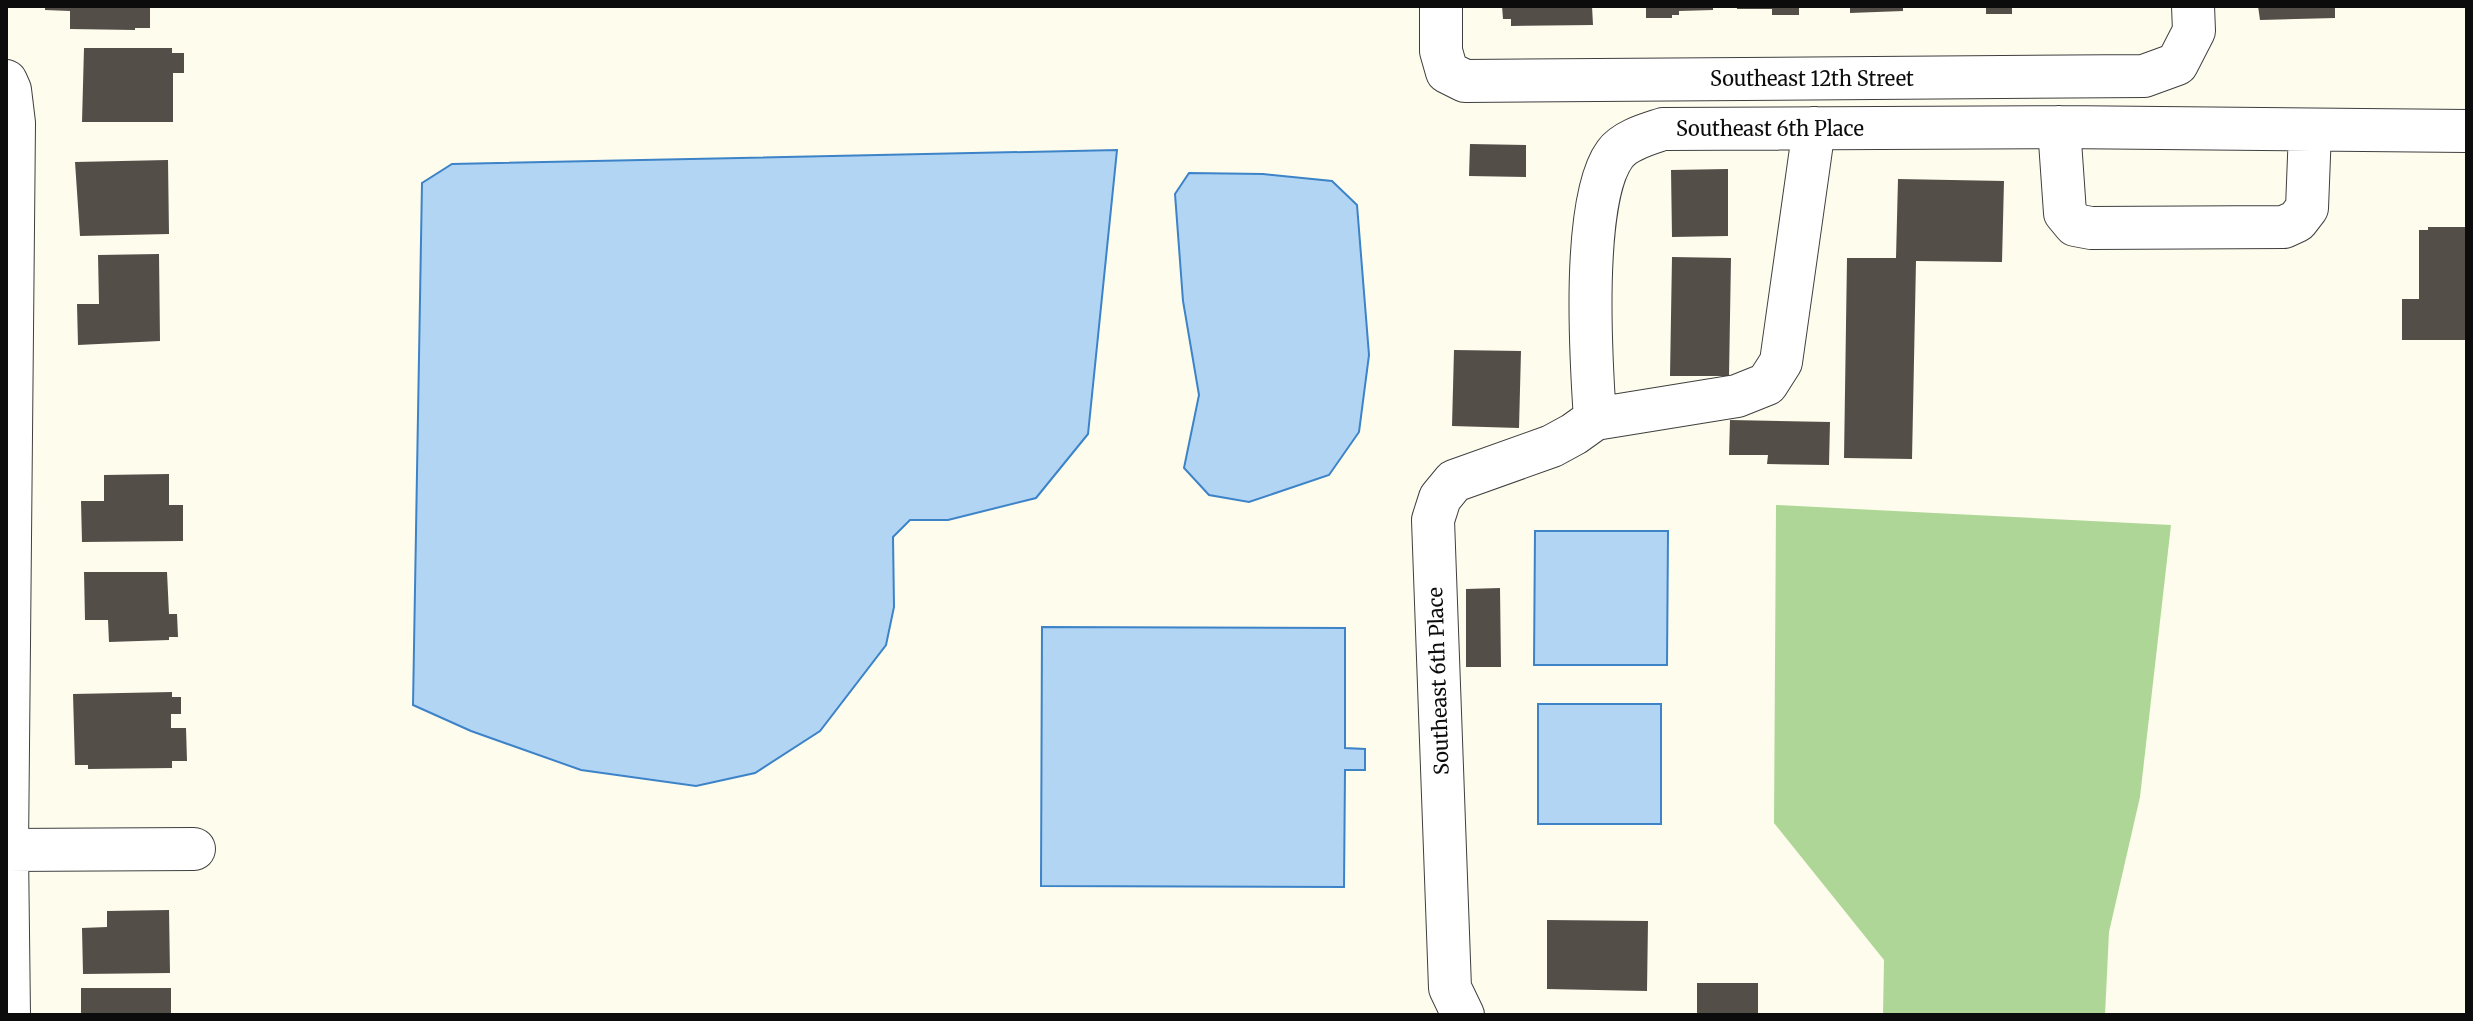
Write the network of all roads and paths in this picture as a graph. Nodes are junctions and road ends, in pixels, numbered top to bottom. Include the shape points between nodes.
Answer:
1 (1441, 6) edge
2 (2193, 6) edge
3 (6, 81) edge
4 (2059, 127) junction
5 (1814, 128) junction
6 (2310, 131) junction
7 (2467, 131) edge
8 (1595, 419) junction
9 (8, 480) edge
10 (194, 849) dead end
11 (7, 850) edge
12 (9, 1015) edge
13 (1463, 1015) edge

1 - 2 street, Southeast 12th Street via 1441,51 1447,72 1465,81 2144,76 2177,64 2194,31
3 - 9 street via 14,123
4 - 5 street, Southeast 6th Place
4 - 6 street, Southeast 6th Place
4 - 6 street via 2065,213 2075,225 2091,228 2284,227 2307,208
5 - 8 street via 1781,362 1767,384 1737,396
5 - 8 street, Southeast 6th Place via 1663,129 1616,152 1602,180 1593,227 1590,353
6 - 7 street, Southeast 6th Place
8 - 13 street, Southeast 6th Place via 1552,446 1454,481 1440,498 1433,520 1450,988
9 - 11 street
10 - 11 street
11 - 12 street

